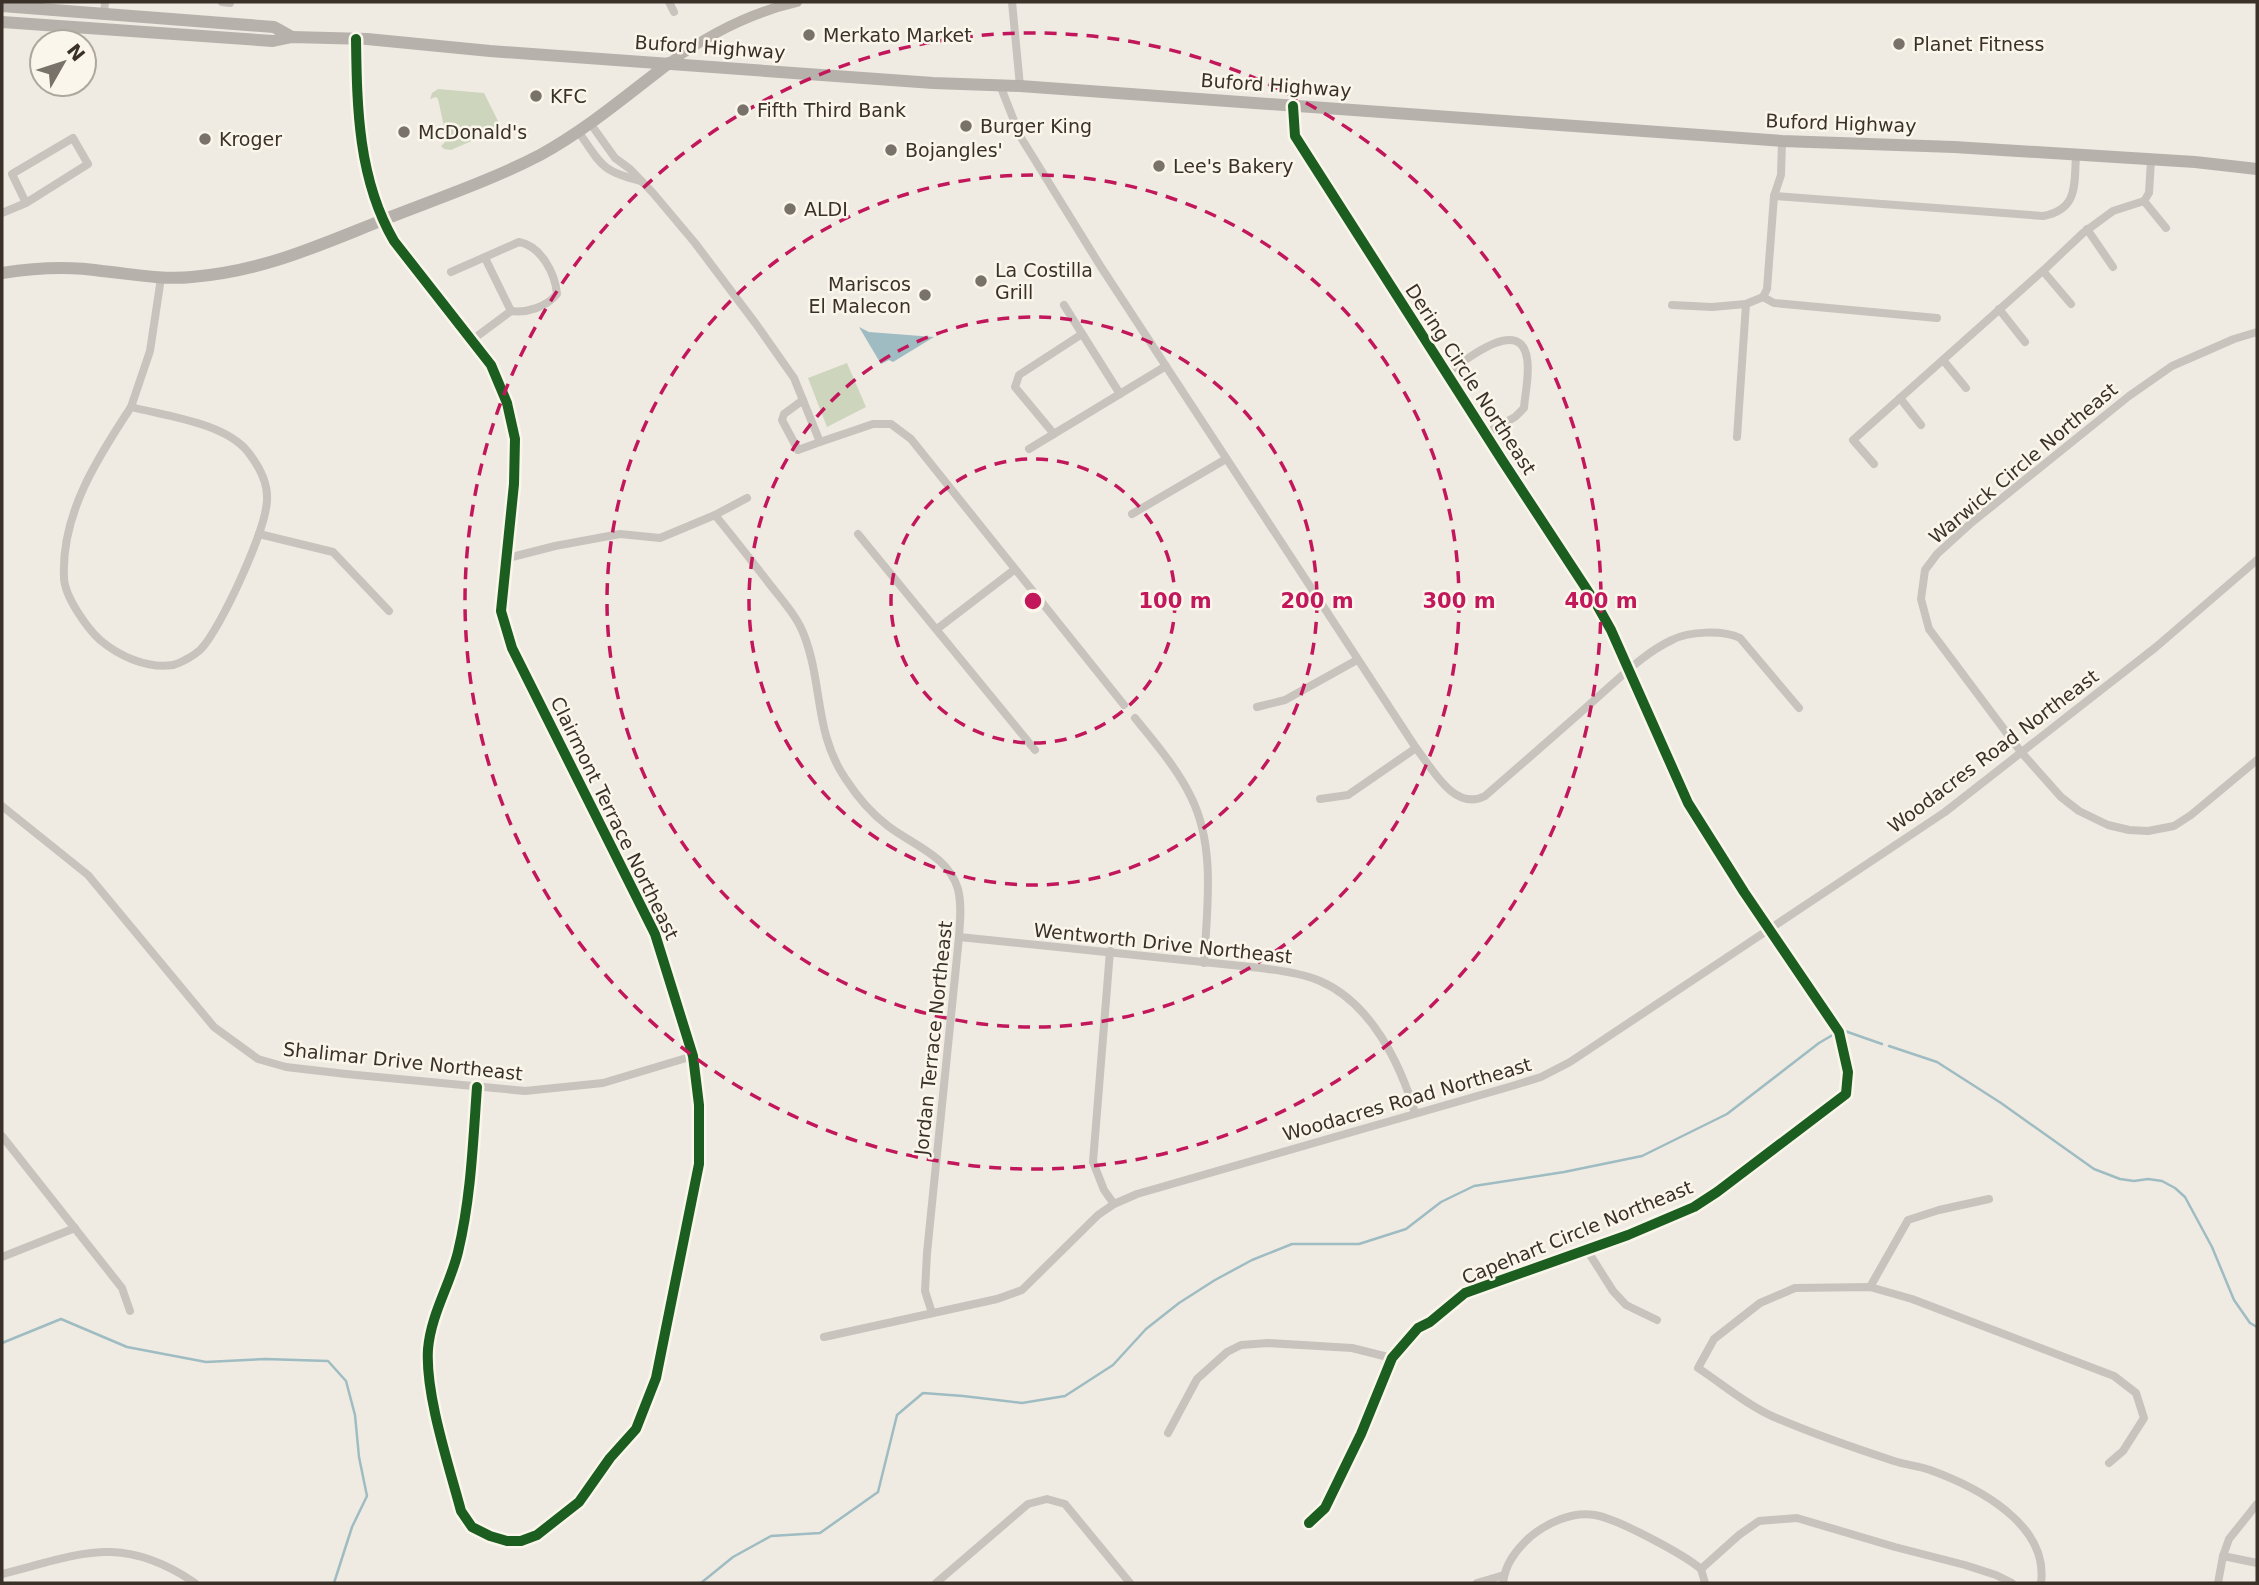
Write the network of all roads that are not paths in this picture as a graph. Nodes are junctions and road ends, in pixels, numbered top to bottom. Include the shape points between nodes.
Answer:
1 (222, 2) edge
2 (669, 2) edge
3 (797, 2) edge
4 (1012, 2) edge
5 (230, 3) edge
6 (2, 6) edge
7 (104, 8) edge
8 (674, 12) dead end
9 (2, 22) edge
10 (292, 37) junction
11 (356, 39) junction
12 (669, 63) junction
13 (1000, 85) junction
14 (1020, 86) junction
15 (1293, 106) junction
16 (590, 123) junction
17 (578, 131) junction
18 (1782, 141) junction
19 (2076, 155) junction
20 (2151, 160) junction
21 (2257, 169) edge
22 (640, 181) junction
23 (1774, 196) junction
24 (2144, 201) junction
25 (26, 203) junction
26 (2, 213) edge
27 (383, 220) junction
28 (2166, 228) dead end
29 (2087, 229) junction
30 (485, 258) junction
31 (2113, 267) dead end
32 (2043, 271) junction
33 (451, 272) dead end
34 (2, 273) edge
35 (161, 278) junction
36 (1763, 297) junction
37 (1746, 304) junction
38 (2071, 304) dead end
39 (1672, 305) dead end
40 (1064, 306) dead end
41 (1998, 309) junction
42 (511, 311) junction
43 (1937, 318) dead end
44 (2257, 332) edge
45 (1082, 334) junction
46 (472, 340) junction
47 (2025, 342) dead end
48 (1943, 360) junction
49 (1166, 366) junction
50 (1447, 373) junction
51 (1966, 388) dead end
52 (1120, 394) junction
53 (1900, 398) junction
54 (803, 400) junction
55 (131, 407) junction
56 (1921, 425) dead end
57 (1054, 434) junction
58 (1485, 434) junction
59 (1737, 437) dead end
60 (820, 442) junction
61 (1029, 449) dead end
62 (1226, 459) junction
63 (1874, 464) dead end
64 (747, 498) dead end
65 (1132, 514) dead end
66 (715, 515) junction
67 (259, 534) junction
68 (858, 534) dead end
69 (508, 558) junction
70 (2257, 560) edge
71 (1014, 570) junction
72 (389, 611) dead end
73 (937, 629) junction
74 (1357, 660) junction
75 (1628, 671) junction
76 (1124, 705) dead end
77 (1257, 707) dead end
78 (1799, 708) dead end
79 (1135, 718) dead end
80 (1416, 748) junction
81 (1035, 751) dead end
82 (2021, 752) junction
83 (2257, 760) edge
84 (1320, 799) dead end
85 (2, 806) edge
86 (1770, 929) junction
87 (959, 937) junction
88 (1111, 951) junction
89 (1204, 963) junction
90 (693, 1056) junction
91 (477, 1087) junction
92 (1415, 1113) junction
93 (2, 1136) edge
94 (1989, 1199) dead end
95 (1114, 1204) junction
96 (75, 1228) junction
97 (1587, 1250) junction
98 (2, 1256) edge
99 (1870, 1287) junction
100 (130, 1311) dead end
101 (932, 1313) junction
102 (1657, 1320) dead end
103 (824, 1338) dead end
104 (1392, 1359) junction
105 (1168, 1433) dead end
106 (2109, 1463) dead end
107 (2257, 1504) edge
108 (1309, 1523) dead end
109 (2223, 1556) junction
110 (2257, 1563) edge
111 (1702, 1569) junction
112 (2, 1574) edge
113 (1504, 1579) edge
114 (195, 1583) edge
115 (936, 1583) edge
116 (1130, 1583) edge
117 (1477, 1583) edge
118 (1705, 1583) edge
119 (2012, 1583) edge
120 (2041, 1583) edge
121 (2218, 1583) edge

1 - 5 street
2 - 8 street
3 - 12 main road via 726,26
4 - 14 street
6 - 7 main road, Buford Highway
7 - 10 main road, Buford Highway via 274,27
9 - 10 main road, Buford Highway via 273,41
10 - 11 main road, Buford Highway
11 - 12 main road, Buford Highway
11 - 27 street, Clairmont Terrace Northeast via 358,120 371,189
12 - 13 main road, Buford Highway
12 - 16 main road
13 - 14 main road, Buford Highway
13 - 49 street via 1020,136
14 - 15 main road, Buford Highway
15 - 18 main road, Buford Highway
15 - 50 street, Dering Circle Northeast via 1295,136
16 - 17 main road
16 - 22 street via 612,154
17 - 22 street via 604,168
17 - 27 main road via 522,164
18 - 19 main road, Buford Highway
18 - 23 street
19 - 20 main road, Buford Highway
19 - 23 street via 2071,200 2059,213 2043,216
20 - 21 main road, Buford Highway
20 - 24 street via 2149,193
22 - 54 street via 695,243 756,324 794,378
23 - 36 street
24 - 28 street
24 - 29 street via 2113,211
25 - 25 street via 12,174 73,138 88,163
25 - 26 street
27 - 35 main road via 272,264 226,274
27 - 46 street, Clairmont Terrace Northeast via 394,241
29 - 31 street
29 - 32 street
30 - 33 street
30 - 42 street
30 - 42 street via 519,242 529,244 556,283 557,294 551,302 524,312
32 - 38 street
32 - 41 street
34 - 35 main road via 100,270
35 - 55 street via 149,351
36 - 37 street
36 - 43 street via 1774,303
37 - 39 street
37 - 59 street
40 - 45 street
41 - 47 street
41 - 48 street
42 - 46 street
44 - 82 street, Warwick Circle Northeast via 2196,354 2150,380 1958,534 1925,570 1921,599 1929,629
45 - 52 street
45 - 57 street via 1019,375 1015,387
46 - 69 street, Clairmont Terrace Northeast via 491,365 515,439
48 - 51 street
48 - 53 street
49 - 52 street
49 - 62 street
50 - 58 street, Dering Circle Northeast
50 - 58 street via 1504,339 1522,345 1528,365 1524,408
52 - 57 street
53 - 56 street
53 - 63 street via 1853,440
54 - 60 street
54 - 60 street via 782,420 798,450
55 - 67 street via 229,436 248,452 266,483 267,503
55 - 67 street via 76,502 67,544 63,579 87,628 131,660 175,665 200,650 217,626
57 - 61 street
58 - 75 street, Dering Circle Northeast via 1597,605
60 - 71 street via 873,424 891,424 925,454
62 - 65 street
62 - 74 street
64 - 66 street
66 - 69 street via 660,538 620,534
66 - 87 street, Jordan Terrace Northeast via 804,633 823,731 844,777 888,826 928,850 948,870 958,888
67 - 72 street via 333,552
68 - 73 street
69 - 90 street, Clairmont Terrace Northeast via 501,611 512,648 655,934
70 - 82 street, Woodacres Road Northeast via 2156,647
71 - 73 street
71 - 76 street
73 - 81 street
74 - 77 street via 1285,700
74 - 80 street
75 - 78 street via 1675,638 1730,634 1750,647
75 - 80 street via 1478,800 1459,798
75 - 86 street, Capehart Circle Northeast via 1688,803
79 - 89 street via 1178,773 1204,835 1208,878
80 - 84 street via 1348,795
82 - 83 street, Warwick Circle Northeast via 2079,811 2129,831 2174,826
82 - 86 street, Woodacres Road Northeast via 1945,812
85 - 91 street, Shalimar Drive Northeast via 88,875 214,1027 258,1059 286,1067
86 - 92 street, Woodacres Road Northeast via 1570,1062 1541,1077
86 - 97 street, Capehart Circle Northeast via 1839,1032 1848,1072 1846,1094 1693,1207
87 - 88 street, Wentworth Drive Northeast
87 - 101 street, Jordan Terrace Northeast via 927,1254 925,1291
88 - 89 street, Wentworth Drive Northeast
88 - 95 street via 1093,1162
89 - 92 street, Wentworth Drive Northeast via 1297,974 1321,981 1339,993 1357,1007 1398,1065
90 - 91 street, Shalimar Drive Northeast via 603,1083 525,1091
90 - 91 street, Clairmont Terrace Northeast via 699,1164 656,1378 636,1429 579,1502 537,1535 521,1541 490,1536 472,1527 461,1511 430,1379 432,1325 458,1253 470,1182
92 - 95 street, Woodacres Road Northeast
93 - 96 street
94 - 99 street via 1908,1220
95 - 101 street, Woodacres Road Northeast via 1022,1290
96 - 98 street
96 - 100 street via 122,1289
97 - 102 street via 1626,1305
97 - 104 street, Capehart Circle Northeast via 1465,1293 1418,1328
99 - 106 street via 2114,1376 2136,1393 2144,1418 2123,1451
99 - 120 street via 1794,1289 1760,1303 1714,1339 1698,1368 1771,1416 1898,1463 1930,1470 1991,1498 2017,1520 2036,1545
101 - 103 street, Woodacres Road Northeast
104 - 105 street via 1352,1348 1241,1345 1197,1379
104 - 108 street, Capehart Circle Northeast via 1325,1508
107 - 109 street via 2229,1539
109 - 110 street
109 - 121 street
111 - 113 street via 1679,1552 1595,1515 1555,1521 1535,1533 1514,1555
111 - 118 street
111 - 119 street via 1759,1521 1797,1518 1965,1565
112 - 114 street via 108,1551 143,1556
113 - 117 street
115 - 116 street via 1028,1504 1046,1499 1065,1504

